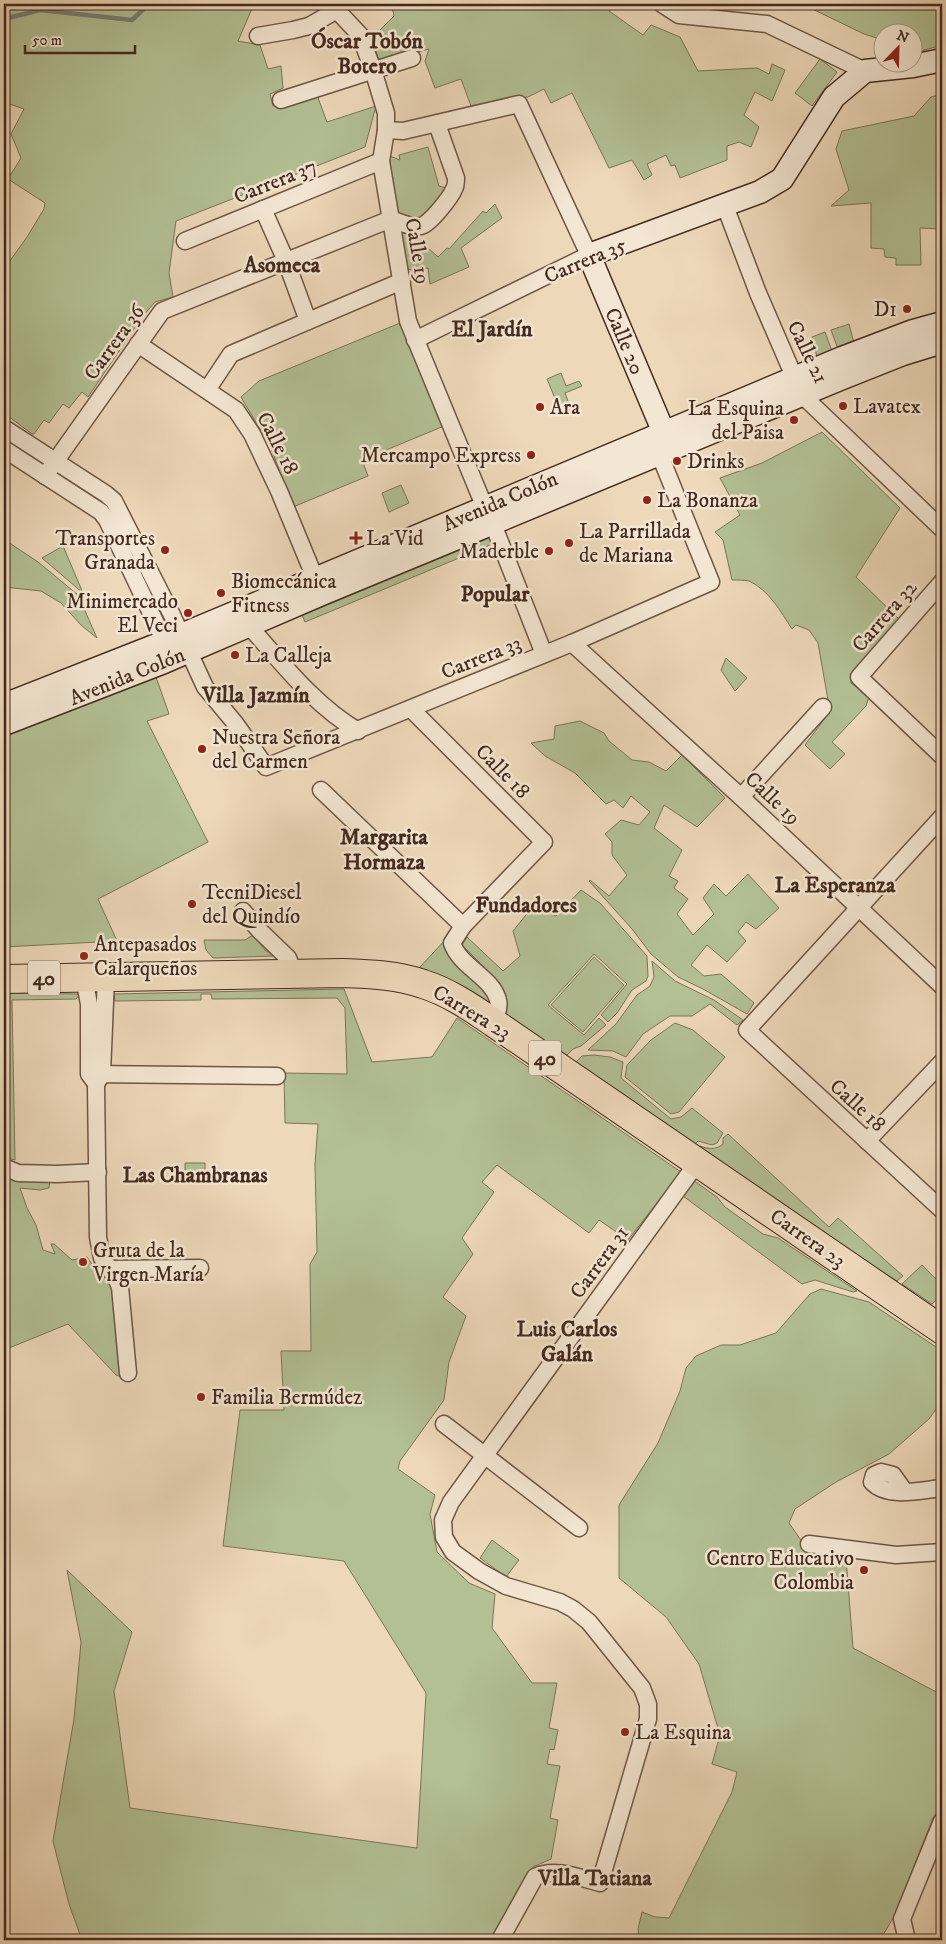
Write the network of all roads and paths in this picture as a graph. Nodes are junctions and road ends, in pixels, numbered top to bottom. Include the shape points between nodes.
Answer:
1 (662, 4) edge
2 (334, 7) edge
3 (258, 36) dead end
4 (412, 58) dead end
5 (942, 60) edge
6 (373, 70) junction
7 (865, 71) junction
8 (281, 100) dead end
9 (438, 124) junction
10 (386, 130) junction
11 (381, 161) junction
12 (725, 206) junction
13 (263, 209) junction
14 (391, 219) junction
15 (185, 241) dead end
16 (589, 255) junction
17 (286, 261) junction
18 (402, 281) junction
19 (308, 321) junction
20 (942, 323) edge
21 (415, 340) junction
22 (942, 342) edge
23 (138, 344) junction
24 (798, 386) junction
25 (207, 390) junction
26 (4, 428) edge
27 (662, 443) junction
28 (4, 449) edge
29 (55, 461) junction
30 (45, 476) junction
31 (489, 516) junction
32 (942, 529) edge
33 (314, 578) junction
34 (712, 582) joint
35 (942, 582) edge
36 (249, 626) junction
37 (572, 642) junction
38 (178, 646) junction
39 (544, 654) junction
40 (4, 705) edge
41 (823, 706) dead end
42 (411, 709) junction
43 (4, 724) edge
44 (358, 731) junction
45 (942, 756) edge
46 (321, 790) dead end
47 (741, 797) junction
48 (942, 817) edge
49 (859, 908) junction
50 (243, 911) dead end
51 (464, 926) junction
52 (294, 973) junction
53 (95, 978) junction
54 (4, 979) edge
55 (942, 986) edge
56 (494, 1023) junction
57 (942, 1062) edge
58 (278, 1076) dead end
59 (96, 1077) junction
60 (867, 1141) junction
61 (697, 1163) junction
62 (4, 1167) edge
63 (98, 1172) junction
64 (942, 1210) edge
65 (200, 1268) dead end
66 (110, 1269) junction
67 (942, 1330) edge
68 (128, 1373) dead end
69 (444, 1424) dead end
70 (485, 1456) junction
71 (942, 1488) edge
72 (905, 1492) dead end
73 (579, 1528) dead end
74 (809, 1544) dead end
75 (942, 1552) edge
76 (942, 1822) edge
77 (500, 1940) edge
78 (906, 1940) edge

1 - 7 street via 679,15 767,24
2 - 3 street via 309,26
2 - 6 street, Calle 19 via 360,35
4 - 6 street
5 - 7 main road
6 - 8 street
6 - 10 street, Calle 19 via 386,113
7 - 12 main road, Carrera 35 via 834,97 782,179
9 - 10 street via 403,131
9 - 14 street via 456,187 428,224 411,226
9 - 16 street, Calle 20 via 519,104
10 - 11 street, Calle 19
11 - 13 street, Carrera 37
11 - 14 street, Calle 19
12 - 16 main road, Carrera 35
12 - 24 street, Calle 21
13 - 15 street, Carrera 37
13 - 17 street
14 - 17 street, Carrera 36
14 - 18 street, Calle 19
16 - 21 street, Carrera 35
16 - 27 main road, Calle 20
17 - 19 street
17 - 23 street, Carrera 36 via 162,311
18 - 19 street
18 - 21 street, Calle 19 via 408,321
19 - 25 street via 231,354
20 - 24 main road, Avenida Colón via 887,340
21 - 31 street, Calle 19
22 - 24 main road, Avenida Colón
23 - 25 street, Calle 18
23 - 29 street, Carrera 36
24 - 27 main road, Avenida Colón
24 - 32 street, Calle 21
25 - 33 street, Calle 18 via 236,410 252,434
26 - 29 street
27 - 31 main road, Avenida Colón
27 - 34 street, Calle 20
28 - 30 street
29 - 30 street, Carrera 36
29 - 38 street via 114,502
30 - 38 street via 101,512 159,630
31 - 33 main road, Avenida Colón
31 - 36 main road, Avenida Colón
31 - 39 street, Calle 19
33 - 38 main road, Avenida Colón
34 - 37 street, Carrera 33
35 - 45 street, Carrera 32 via 858,677
36 - 38 main road, Avenida Colón
36 - 44 street via 314,698 338,720
37 - 39 street, Carrera 33
37 - 47 street, Calle 19
38 - 40 main road, Avenida Colón
38 - 43 main road, Avenida Colón
38 - 44 street, Carrera 33 via 266,767
39 - 42 street, Carrera 33
41 - 47 street
42 - 44 street, Carrera 33
42 - 51 street, Calle 18 via 544,842
46 - 51 street
47 - 49 street, Calle 19
48 - 49 street
49 - 55 street, Calle 19
49 - 60 street, Calle 18 via 747,1030
50 - 52 street via 288,958
51 - 56 street via 452,943 455,953 491,986 499,1001
52 - 53 highway, Carrera 23 / 40
52 - 56 highway, Carrera 23 / 40 via 372,974 424,984 449,995
53 - 54 highway, Carrera 23 / 40
53 - 59 street
56 - 61 highway, Carrera 23 / 40
57 - 60 street
58 - 59 street
59 - 63 street
60 - 64 street, Calle 18
61 - 67 highway, Carrera 23 / 40
61 - 70 street, Carrera 31
62 - 63 street via 18,1173
63 - 66 street via 98,1237 102,1258
65 - 66 street
66 - 68 street via 120,1287
69 - 70 street
70 - 73 street
70 - 77 street, Carrera 31 via 451,1502 443,1520 444,1537 453,1552 478,1572 506,1586 573,1609 589,1622 642,1688 648,1704 648,1719 600,1883 557,1873 544,1872 535,1877
71 - 72 street
74 - 75 street via 896,1555
76 - 78 street via 902,1919

